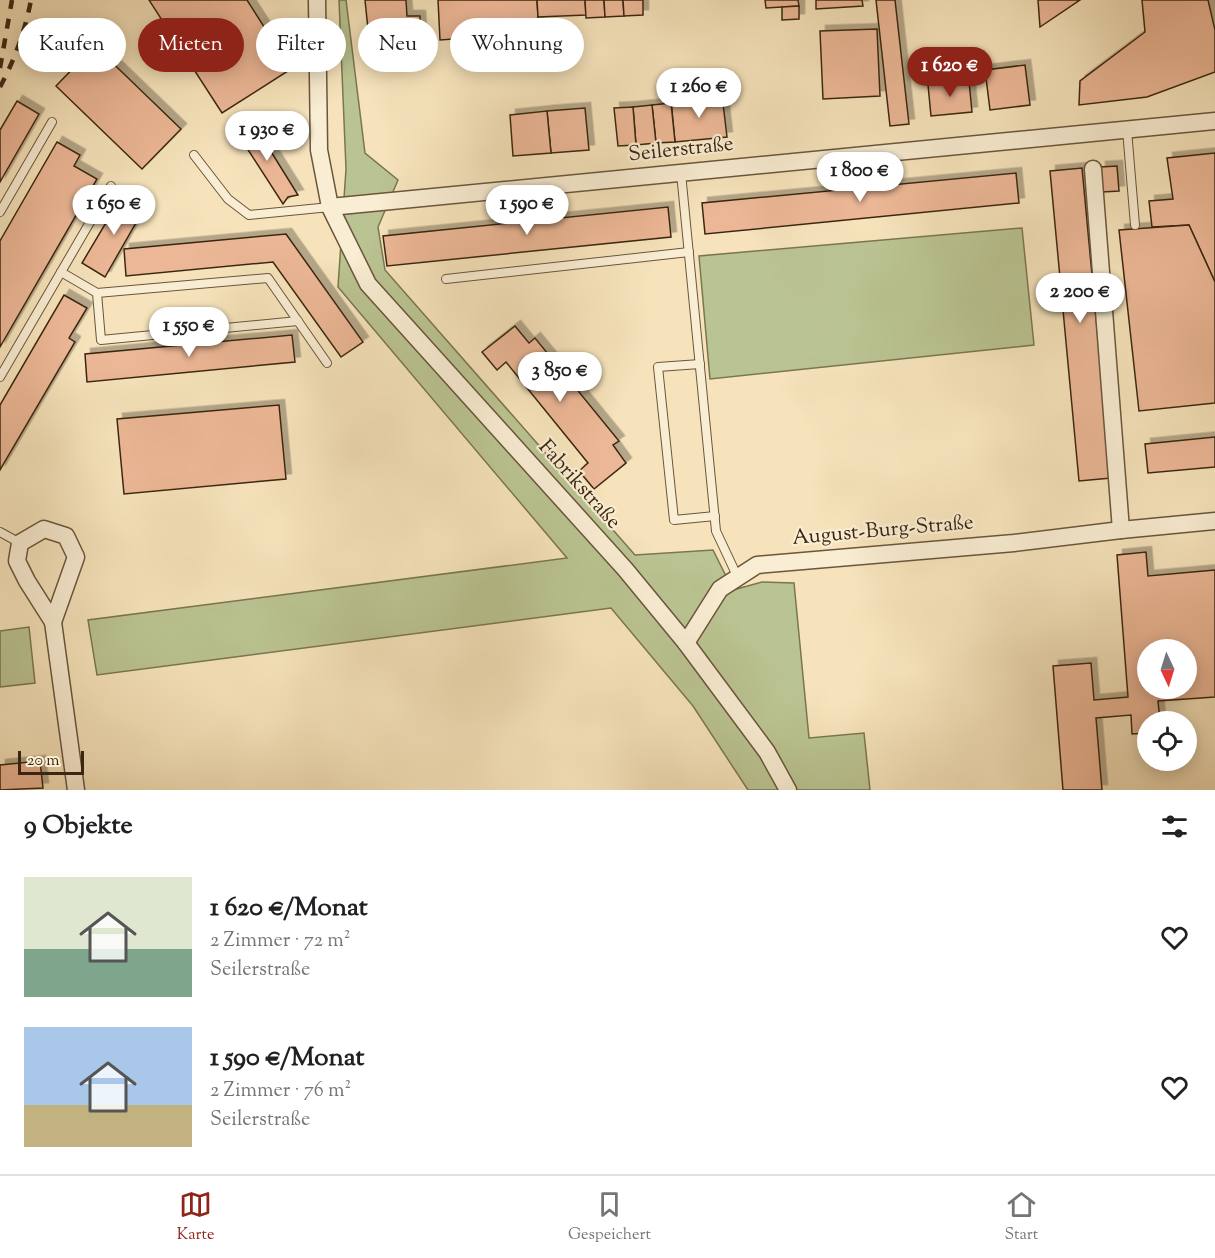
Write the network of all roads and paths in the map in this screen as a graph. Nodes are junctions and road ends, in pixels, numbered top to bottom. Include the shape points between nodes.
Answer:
1 (316, 0) edge
2 (1215, 121) edge
3 (52, 122) dead end
4 (1128, 130) junction
5 (194, 155) dead end
6 (1093, 169) dead end
7 (681, 173) junction
8 (111, 186) dead end
9 (330, 207) junction
10 (0, 212) edge
11 (1135, 225) dead end
12 (689, 252) junction
13 (61, 272) junction
14 (446, 279) dead end
15 (97, 293) junction
16 (298, 321) junction
17 (327, 363) dead end
18 (700, 364) junction
19 (0, 377) edge
20 (715, 516) junction
21 (1215, 521) edge
22 (1121, 530) junction
23 (0, 532) edge
24 (20, 543) junction
25 (738, 578) junction
26 (53, 622) junction
27 (686, 643) junction
28 (76, 790) edge
29 (788, 790) edge

1 - 9 street, Fabrikstraße via 319,150
2 - 4 street, Seilerstraße
3 - 10 lane
4 - 7 street, Seilerstraße
4 - 11 lane
5 - 9 lane via 228,199 249,215
6 - 22 street
7 - 9 street, Seilerstraße
7 - 12 lane
8 - 13 lane
9 - 27 street, Fabrikstraße via 368,284 625,569
12 - 14 lane
12 - 18 lane
13 - 15 lane
13 - 19 lane
15 - 16 lane via 268,278
15 - 16 lane via 101,340
16 - 17 lane
18 - 20 lane
18 - 20 lane via 658,367 674,520
20 - 25 lane via 716,531
21 - 22 street, August-Burg-Straße
22 - 25 street, August-Burg-Straße via 757,565
23 - 24 lane
24 - 26 street via 16,561
24 - 26 street via 44,529 66,536 76,557
25 - 27 street, August-Burg-Straße via 720,589
26 - 28 street
27 - 29 street, Fabrikstraße via 767,752

